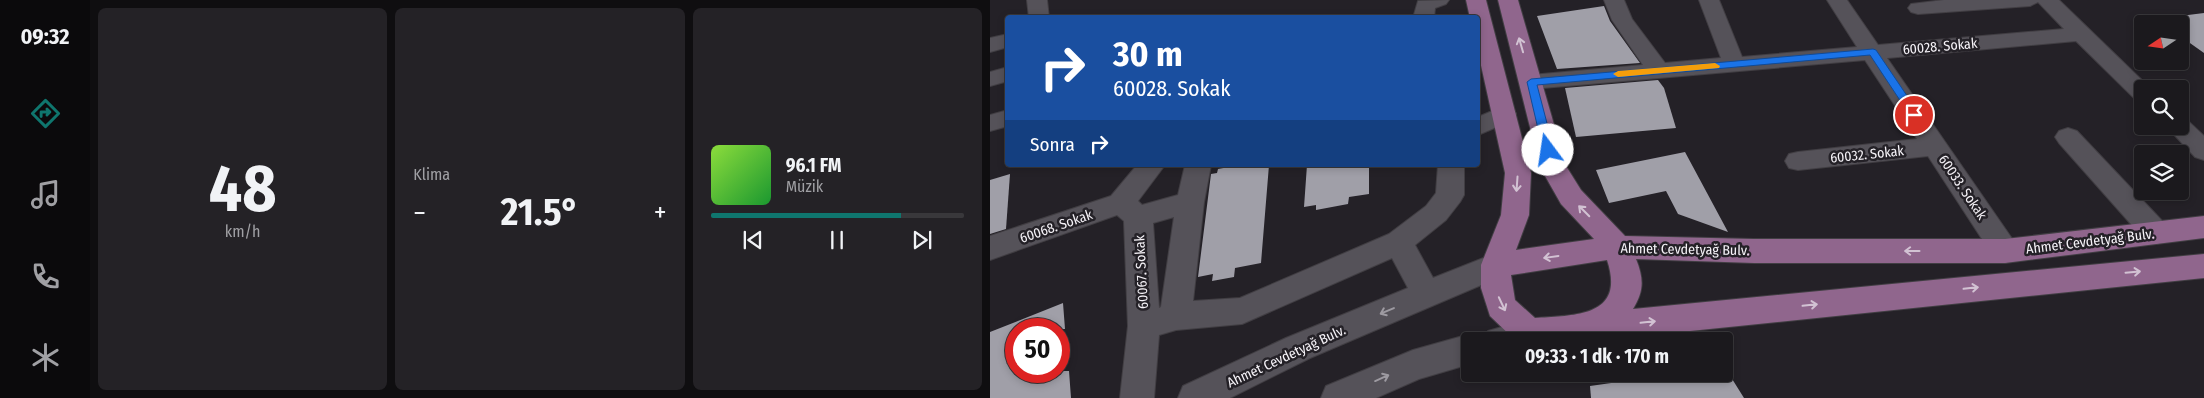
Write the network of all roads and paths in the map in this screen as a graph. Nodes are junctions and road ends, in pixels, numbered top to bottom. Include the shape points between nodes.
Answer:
1 (1037, 0) edge
2 (1439, 0) edge
3 (1476, 0) edge
4 (1508, 0) edge
5 (1614, 0) edge
6 (1709, 0) edge
7 (1836, 0) edge
8 (2030, 0) edge
9 (2046, 0) edge
10 (1918, 8) dead end
11 (1039, 15) edge
12 (1423, 15) edge
13 (1478, 15) edge
14 (1480, 27) edge
15 (2080, 34) junction
16 (1005, 41) edge
17 (990, 45) edge
18 (1873, 52) junction
19 (1484, 63) edge
20 (1734, 64) junction
21 (1659, 71) junction
22 (1005, 75) edge
23 (990, 79) edge
24 (1531, 82) junction
25 (2134, 85) edge
26 (1504, 114) junction
27 (1005, 119) edge
28 (990, 123) edge
29 (1480, 126) edge
30 (2187, 135) edge
31 (2068, 136) dead end
32 (1935, 146) junction
33 (2204, 151) edge
34 (1798, 161) dead end
35 (1151, 167) edge
36 (1198, 167) edge
37 (1452, 167) edge
38 (1190, 202) junction
39 (1130, 210) junction
40 (2204, 227) edge
41 (2156, 233) junction
42 (1399, 242) junction
43 (1617, 247) junction
44 (990, 248) edge
45 (2005, 251) junction
46 (1496, 265) junction
47 (2204, 266) edge
48 (1426, 294) junction
49 (1176, 316) junction
50 (1144, 326) junction
51 (1593, 327) junction
52 (1515, 332) edge
53 (1554, 332) edge
54 (1461, 351) edge
55 (1137, 398) edge
56 (1195, 398) edge
57 (1338, 398) edge

1 - 11 street
2 - 12 street via 1425,5
3 - 13 main road
24 -> 4 main road
5 - 21 street via 1622,20
6 - 20 street
7 - 18 street, 60033. Sokak
8 - 10 street
9 - 15 street
14 - 19 main road
15 - 18 street, 60028. Sokak
15 - 25 street
16 - 17 street
18 - 20 street, 60028. Sokak
18 - 32 street, 60033. Sokak
19 - 26 main road
20 - 21 street, 60028. Sokak
21 - 24 street, 60028. Sokak
22 - 23 street
43 -> 24 main road via 1571,197 1553,167
26 - 29 street
26 -> 46 main road via 1518,172 1515,215
27 - 28 street
30 - 33 street
31 - 41 street
32 - 34 street, 60032. Sokak
32 - 45 street, 60033. Sokak
35 - 39 street
36 - 38 street
37 - 42 street via 1450,195 1436,213
38 - 39 street, 60068. Sokak
38 - 49 street
39 - 44 street, 60068. Sokak
39 - 50 street, 60067. Sokak
40 - 41 main road, Ahmet Cevdetyağ Bulv.
41 - 45 main road, Ahmet Cevdetyağ Bulv.
42 - 48 street
42 - 49 street via 1242,311
45 -> 43 main road, Ahmet Cevdetyağ Bulv. via 1754,251
43 -> 46 main road, Ahmet Cevdetyağ Bulv.
43 - 51 main road via 1627,275 1627,292 1615,311
46 - 48 street, Ahmet Cevdetyağ Bulv.
46 -> 52 main road via 1496,288 1501,307 1514,321
51 -> 47 main road
48 -> 56 street, Ahmet Cevdetyağ Bulv. via 1298,348
49 - 50 street
50 - 55 street, 60067. Sokak
51 - 53 main road
57 -> 54 street via 1413,364

